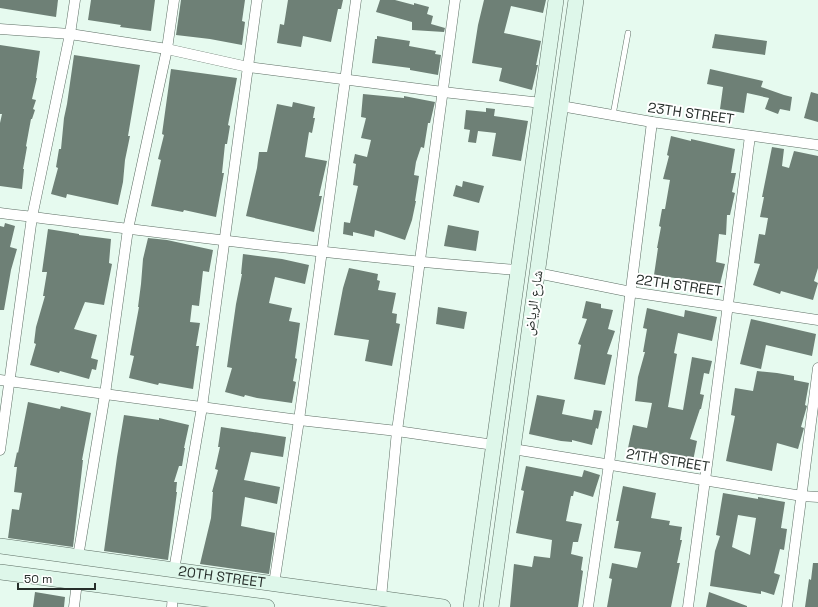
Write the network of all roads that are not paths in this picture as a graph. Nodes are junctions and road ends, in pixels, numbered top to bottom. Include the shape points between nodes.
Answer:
1 (75, 0) edge
2 (174, 0) edge
3 (258, 0) edge
4 (356, 0) edge
5 (456, 0) edge
6 (556, 0) edge
7 (576, 0) edge
8 (0, 29) edge
9 (628, 33) dead end
10 (70, 34) junction
11 (167, 49) junction
12 (248, 67) junction
13 (345, 80) junction
14 (443, 92) junction
15 (542, 103) junction
16 (560, 106) junction
17 (613, 116) junction
18 (652, 122) junction
19 (750, 136) junction
20 (818, 145) edge
21 (0, 213) edge
22 (32, 217) junction
23 (128, 229) junction
24 (224, 240) junction
25 (322, 252) junction
26 (420, 262) junction
27 (518, 270) junction
28 (537, 273) junction
29 (631, 292) junction
30 (728, 306) junction
31 (818, 320) edge
32 (818, 368) edge
33 (5, 381) edge
34 (105, 394) junction
35 (202, 407) junction
36 (299, 420) junction
37 (397, 431) junction
38 (494, 446) junction
39 (513, 449) junction
40 (0, 450) edge
41 (609, 464) junction
42 (706, 480) junction
43 (802, 496) junction
44 (818, 497) edge
45 (0, 546) edge
46 (78, 557) junction
47 (174, 570) junction
48 (0, 572) edge
49 (77, 582) junction
50 (274, 584) junction
51 (381, 598) junction
52 (173, 601) edge
53 (74, 607) edge
54 (267, 607) edge
55 (443, 607) edge
56 (472, 607) edge
57 (491, 607) edge
58 (588, 607) edge
59 (688, 607) edge
60 (787, 607) edge

1 - 10 street
2 - 11 street
3 - 12 street
4 - 13 street
5 - 14 street
6 - 15 main road, شارع الرياض
7 - 16 main road, شارع الرياض
8 - 10 street
9 - 17 lane
10 - 11 street
10 - 22 street
11 - 12 street
11 - 23 street
12 - 13 street
12 - 24 street
13 - 14 street
13 - 25 street
14 - 15 street
14 - 26 street
15 - 27 main road, شارع الرياض
16 - 17 street, 23TH STREET
16 - 28 main road, شارع الرياض
17 - 18 street, 23TH STREET
18 - 19 street, 23TH STREET
18 - 29 street
19 - 20 street, 23TH STREET
19 - 30 street
21 - 22 street
22 - 23 street
22 - 33 street
23 - 24 street
23 - 34 street
24 - 25 street
24 - 35 street
25 - 26 street
25 - 36 street
26 - 27 street
26 - 37 street
27 - 38 main road, شارع الرياض
28 - 29 street, 22TH STREET
28 - 39 main road, شارع الرياض
29 - 30 street, 22TH STREET
29 - 41 street
30 - 31 street, 22TH STREET
30 - 42 street
32 - 43 street
33 - 34 street
33 - 40 street
34 - 35 street
34 - 46 street
35 - 36 street
35 - 47 street
36 - 37 street
36 - 50 street
37 - 38 street
37 - 51 street
38 - 56 main road, شارع الرياض
39 - 41 street, 21TH STREET
39 - 57 main road, شارع الرياض
41 - 42 street, 21TH STREET
41 - 58 street
42 - 43 street, 21TH STREET
42 - 59 street
43 - 44 street, 21TH STREET
43 - 60 street
45 - 46 main road, 20TH STREET
46 - 47 main road, 20TH STREET
47 - 50 main road, 20TH STREET
48 - 49 main road, 20TH STREET
49 - 52 main road, 20TH STREET
49 - 53 street
50 - 51 main road, 20TH STREET
51 - 55 main road, 20TH STREET
52 - 54 main road, 20TH STREET

